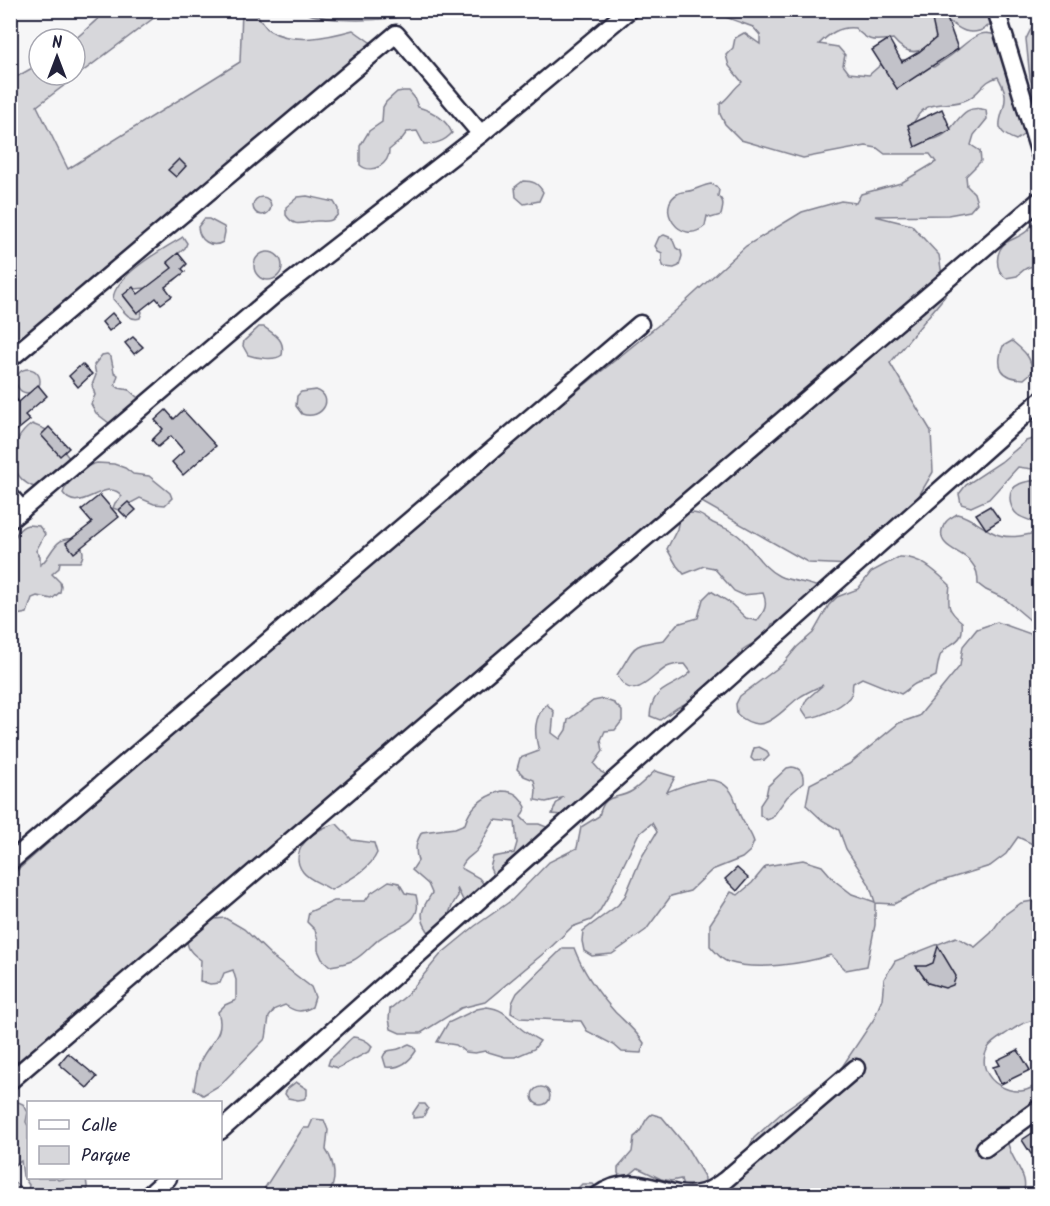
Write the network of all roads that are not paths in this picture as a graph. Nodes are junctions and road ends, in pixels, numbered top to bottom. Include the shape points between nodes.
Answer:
1 (629, 10) edge
2 (996, 10) edge
3 (481, 134) junction
4 (1040, 154) edge
5 (1040, 201) edge
6 (640, 324) dead end
7 (10, 359) edge
8 (1040, 401) edge
9 (10, 496) edge
10 (16, 515) edge
11 (10, 862) edge
12 (856, 1068) dead end
13 (10, 1081) edge
14 (1040, 1108) edge
15 (222, 1129) edge
16 (986, 1148) dead end
17 (167, 1179) edge
18 (148, 1196) edge
19 (597, 1196) edge

1 - 3 street
2 - 4 street
3 - 7 street via 396,34
3 - 10 street via 273,296
5 - 13 street
6 - 11 street
8 - 15 street
9 - 10 street
12 - 19 street via 724,1181 703,1193 683,1194 624,1184
14 - 16 street
17 - 18 street

